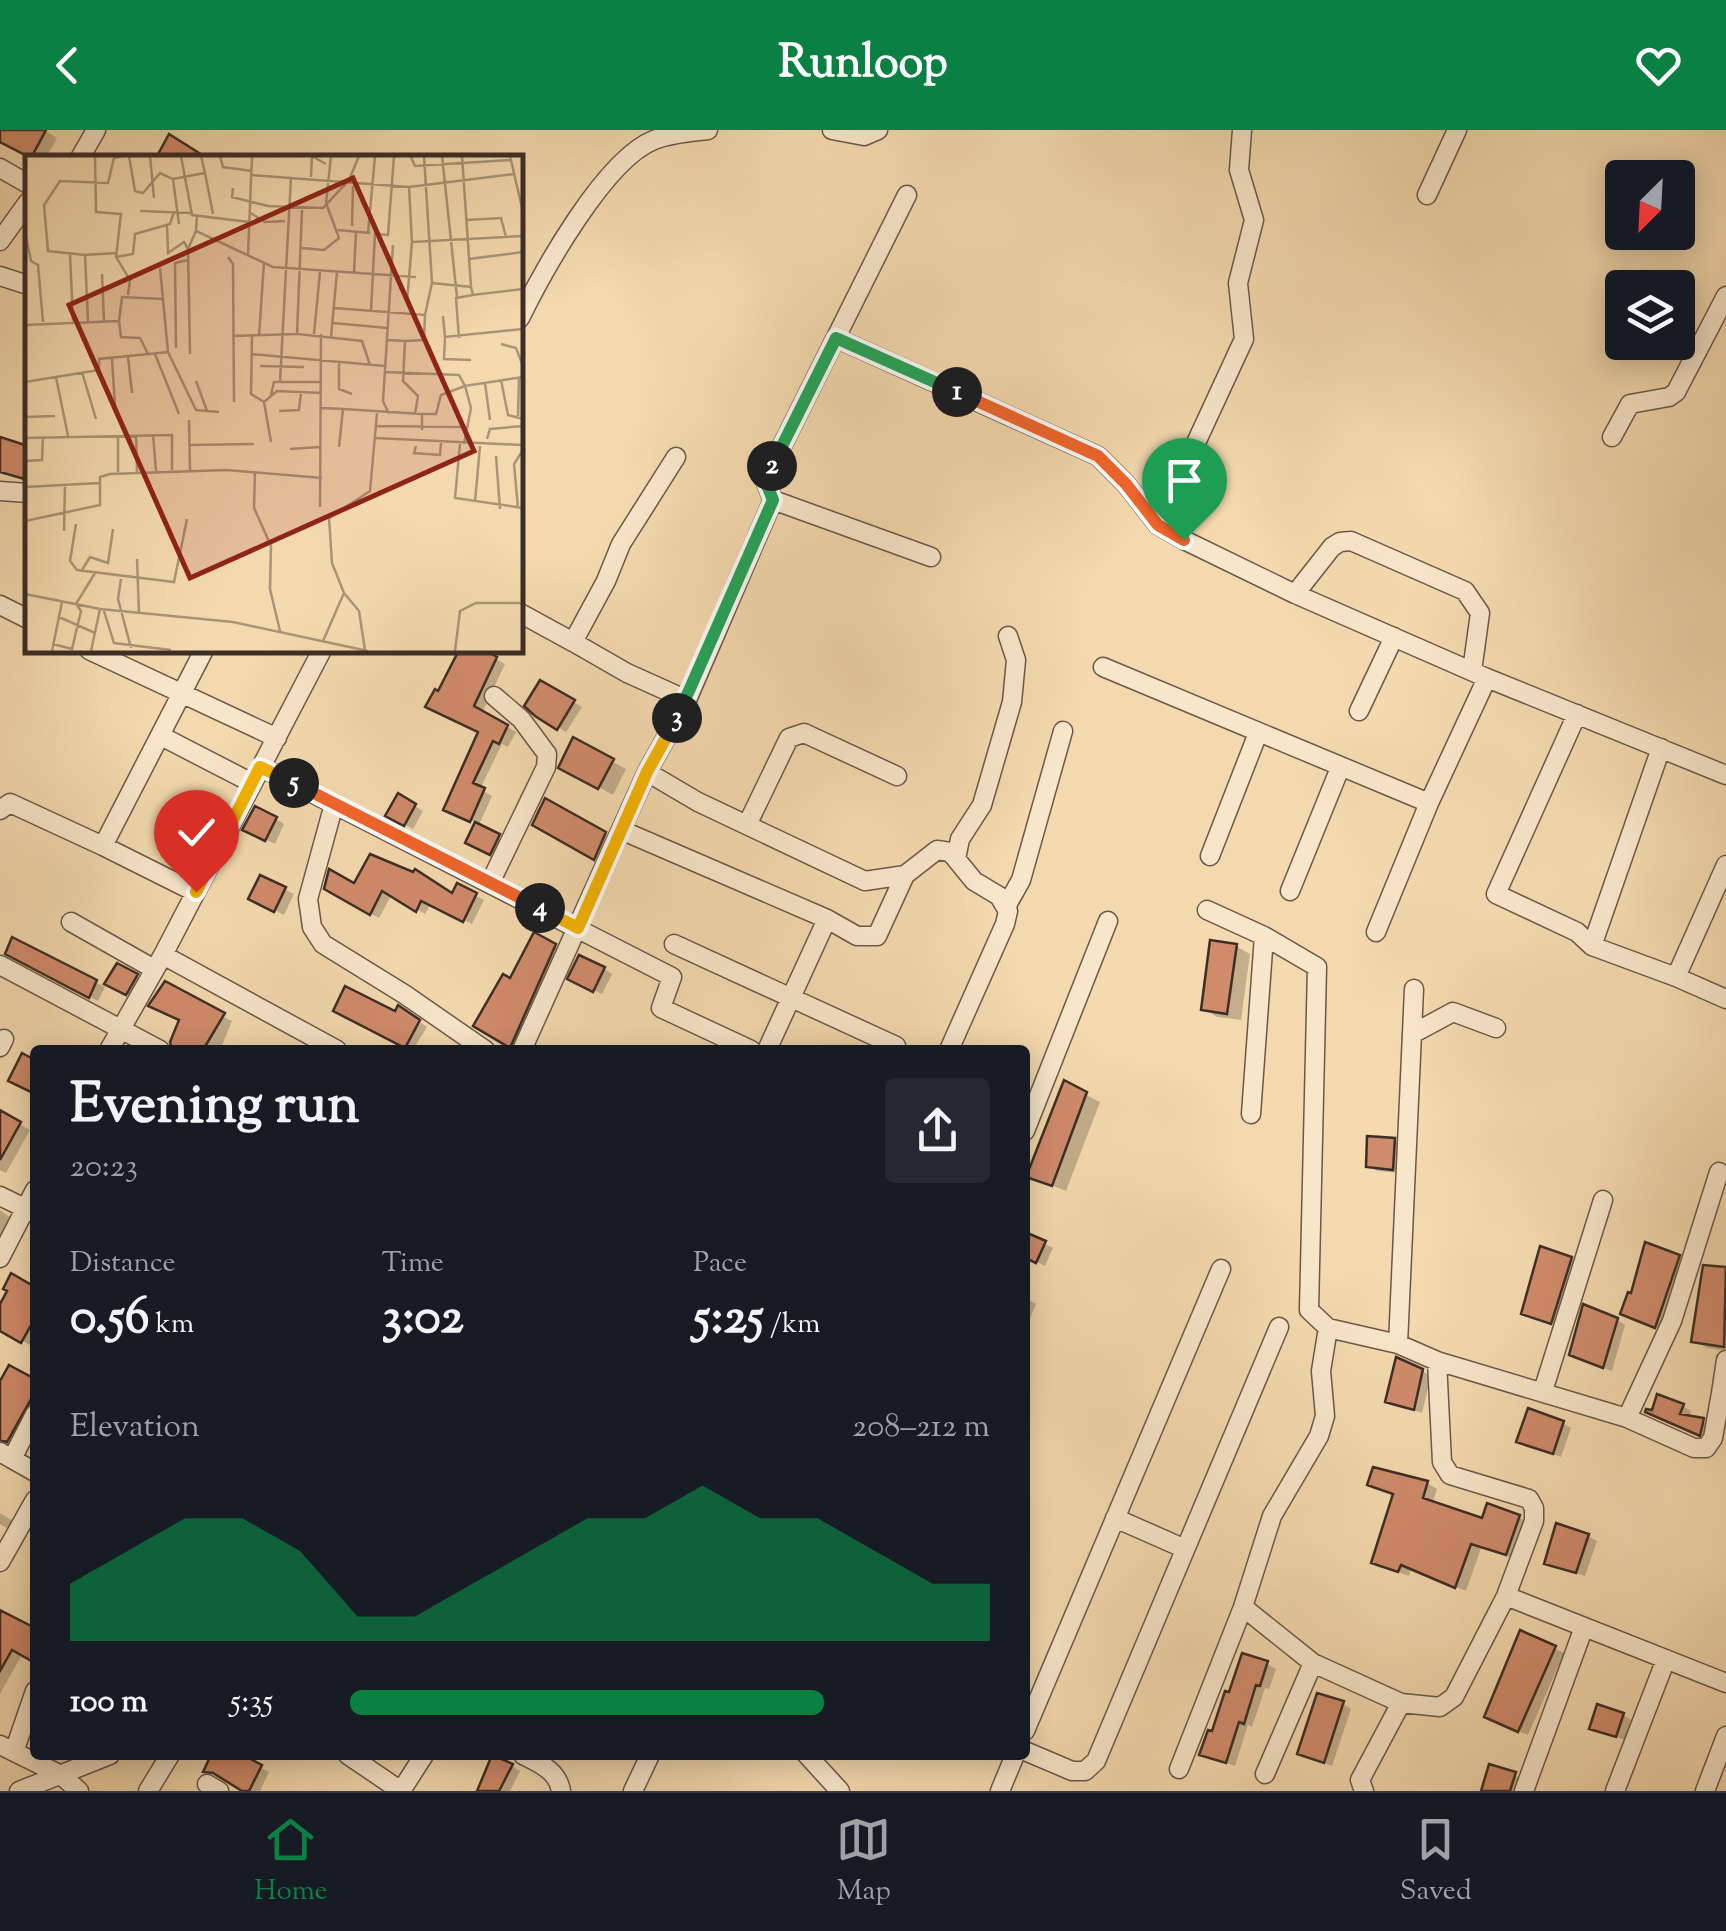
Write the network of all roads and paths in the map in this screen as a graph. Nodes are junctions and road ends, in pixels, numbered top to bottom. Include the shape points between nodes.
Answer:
1 (96, 130) edge
2 (708, 130) edge
3 (832, 130) edge
4 (878, 130) edge
5 (1242, 130) edge
6 (1457, 130) edge
7 (82, 155) edge
8 (0, 168) edge
9 (25, 182) edge
10 (906, 195) dead end
11 (1427, 195) dead end
12 (25, 206) edge
13 (0, 241) edge
14 (0, 276) edge
15 (25, 284) edge
16 (1726, 296) edge
17 (522, 315) edge
18 (836, 338) junction
19 (1612, 437) dead end
20 (676, 457) dead end
21 (0, 491) edge
22 (25, 493) edge
23 (773, 500) junction
24 (1158, 525) junction
25 (930, 557) dead end
26 (1295, 594) junction
27 (0, 605) edge
28 (522, 614) edge
29 (25, 618) edge
30 (1008, 636) dead end
31 (1394, 637) junction
32 (572, 642) junction
33 (94, 652) edge
34 (203, 652) edge
35 (321, 652) edge
36 (1103, 667) dead end
37 (1479, 675) junction
38 (183, 693) junction
39 (494, 696) dead end
40 (688, 700) junction
41 (1359, 711) dead end
42 (1577, 714) junction
43 (1063, 732) dead end
44 (1258, 733) junction
45 (161, 736) junction
46 (277, 738) junction
47 (1661, 748) junction
48 (1340, 768) junction
49 (647, 772) junction
50 (256, 775) junction
51 (1726, 775) edge
52 (897, 776) dead end
53 (334, 804) junction
54 (1428, 804) junction
55 (0, 810) edge
56 (747, 825) junction
57 (621, 830) junction
58 (103, 846) junction
59 (1210, 856) dead end
60 (956, 859) junction
61 (1726, 865) edge
62 (905, 875) junction
63 (490, 883) junction
64 (1290, 891) dead end
65 (196, 892) junction
66 (1007, 905) junction
67 (1208, 910) dead end
68 (827, 920) junction
69 (72, 922) dead end
70 (1108, 922) dead end
71 (578, 928) junction
72 (1376, 932) dead end
73 (1264, 936) junction
74 (674, 944) dead end
75 (1592, 946) junction
76 (159, 962) junction
77 (0, 965) edge
78 (1676, 976) junction
79 (1414, 989) dead end
80 (789, 997) junction
81 (1726, 1000) edge
82 (121, 1028) junction
83 (1496, 1028) dead end
84 (1414, 1032) junction
85 (462, 1042) edge
86 (112, 1045) edge
87 (151, 1045) edge
88 (327, 1045) edge
89 (524, 1045) edge
90 (740, 1045) edge
91 (769, 1045) edge
92 (894, 1045) edge
93 (951, 1045) edge
94 (1250, 1114) dead end
95 (1030, 1118) edge
96 (1719, 1172) dead end
97 (0, 1196) edge
98 (1603, 1200) dead end
99 (30, 1211) edge
100 (0, 1258) edge
101 (1222, 1268) dead end
102 (1279, 1327) dead end
103 (1328, 1328) junction
104 (1398, 1344) junction
105 (1436, 1360) junction
106 (1726, 1360) edge
107 (1543, 1391) junction
108 (1724, 1393) edge
109 (1627, 1418) junction
110 (30, 1421) edge
111 (6, 1455) edge
112 (30, 1469) edge
113 (30, 1509) edge
114 (1115, 1518) junction
115 (1183, 1548) junction
116 (0, 1562) edge
117 (1506, 1596) junction
118 (1243, 1607) junction
119 (1584, 1626) junction
120 (1666, 1659) junction
121 (1313, 1663) junction
122 (1726, 1683) edge
123 (30, 1701) edge
124 (1402, 1703) junction
125 (1030, 1719) edge
126 (1726, 1736) edge
127 (7, 1749) edge
128 (1030, 1753) edge
129 (30, 1760) edge
130 (30, 1760) edge
131 (98, 1760) edge
132 (167, 1760) edge
133 (355, 1760) edge
134 (421, 1760) edge
135 (548, 1760) edge
136 (648, 1760) edge
137 (812, 1760) edge
138 (1013, 1760) edge
139 (1180, 1769) dead end
140 (1265, 1774) dead end
141 (62, 1775) junction
142 (18, 1791) edge
143 (78, 1791) edge
144 (148, 1791) edge
145 (401, 1791) edge
146 (562, 1791) edge
147 (633, 1791) edge
148 (840, 1791) edge
149 (1000, 1791) edge
150 (1364, 1791) edge
151 (1524, 1791) edge
152 (1615, 1791) edge
153 (1704, 1791) edge

1 - 7 street
2 - 17 street via 655,140 617,166
3 - 4 street via 864,136
5 - 24 street via 1239,170 1254,212 1237,293 1244,339
6 - 11 street
8 - 9 street
10 - 18 street
12 - 13 street
14 - 15 street
16 - 19 street via 1676,392 1630,404
18 - 23 street via 765,480
18 - 24 street via 1098,456
20 - 32 street via 621,544
21 - 22 street
23 - 25 street
23 - 40 street
24 - 26 street
26 - 31 street
26 - 37 street via 1332,547 1351,541 1466,591 1480,613
27 - 29 street
28 - 32 street
30 - 60 street via 1016,660 1012,702 982,805 960,839
31 - 37 street
31 - 41 street
32 - 40 street
33 - 38 street
34 - 38 street
35 - 46 street
36 - 44 street
37 - 42 street
37 - 54 street
38 - 45 street
38 - 46 street
39 - 63 street via 547,754
40 - 49 street
42 - 47 street
42 - 75 street via 1496,894 1577,932
43 - 66 street
44 - 48 street
44 - 59 street
45 - 50 street
45 - 58 street
46 - 50 street
47 - 51 street
47 - 75 street
48 - 54 street
48 - 64 street
49 - 56 street
49 - 57 street
50 - 53 street
50 - 65 street
52 - 56 street via 795,734
53 - 63 street
53 - 85 street via 308,900 312,926 322,944
54 - 72 street
55 - 58 street via 10,803
56 - 62 street via 865,881
57 - 68 street
57 - 71 street
58 - 65 street
60 - 62 street via 936,850
60 - 66 street
61 - 78 street
62 - 68 street via 877,936 857,936
63 - 71 street
65 - 76 street
66 - 93 street via 1005,924
67 - 73 street
68 - 80 street
69 - 76 street
70 - 95 street
71 - 89 street
71 - 90 street via 672,978 661,1008
73 - 94 street
73 - 103 street via 1317,967 1308,1310
74 - 80 street
75 - 78 street
76 - 82 street
76 - 88 street
77 - 82 street
78 - 81 street
79 - 84 street
80 - 91 street
80 - 92 street
82 - 86 street
82 - 87 street
83 - 84 street via 1453,1012
84 - 104 street
96 - 109 street via 1672,1321
97 - 99 street
98 - 107 street
99 - 100 street
101 - 114 street
102 - 115 street
103 - 104 street
103 - 118 street via 1319,1436 1272,1516
104 - 105 street
105 - 107 street
105 - 117 street via 1442,1462 1450,1474 1530,1499 1534,1508
106 - 108 street
107 - 109 street
108 - 109 street via 1706,1448
110 - 111 street
111 - 112 street
113 - 116 street
114 - 115 street
114 - 125 street
115 - 128 street via 1096,1761 1072,1771
117 - 119 street
117 - 124 street via 1454,1697 1440,1707
118 - 121 street
118 - 139 street
119 - 120 street
119 - 151 street
120 - 122 street
120 - 152 street
121 - 124 street
121 - 140 street
123 - 127 street
124 - 150 street via 1360,1780
126 - 153 street
127 - 130 street
129 - 141 street
131 - 141 street
132 - 144 street
133 - 145 street
134 - 145 street
135 - 146 street
136 - 147 street
137 - 148 street
138 - 149 street
141 - 142 street
141 - 143 street

